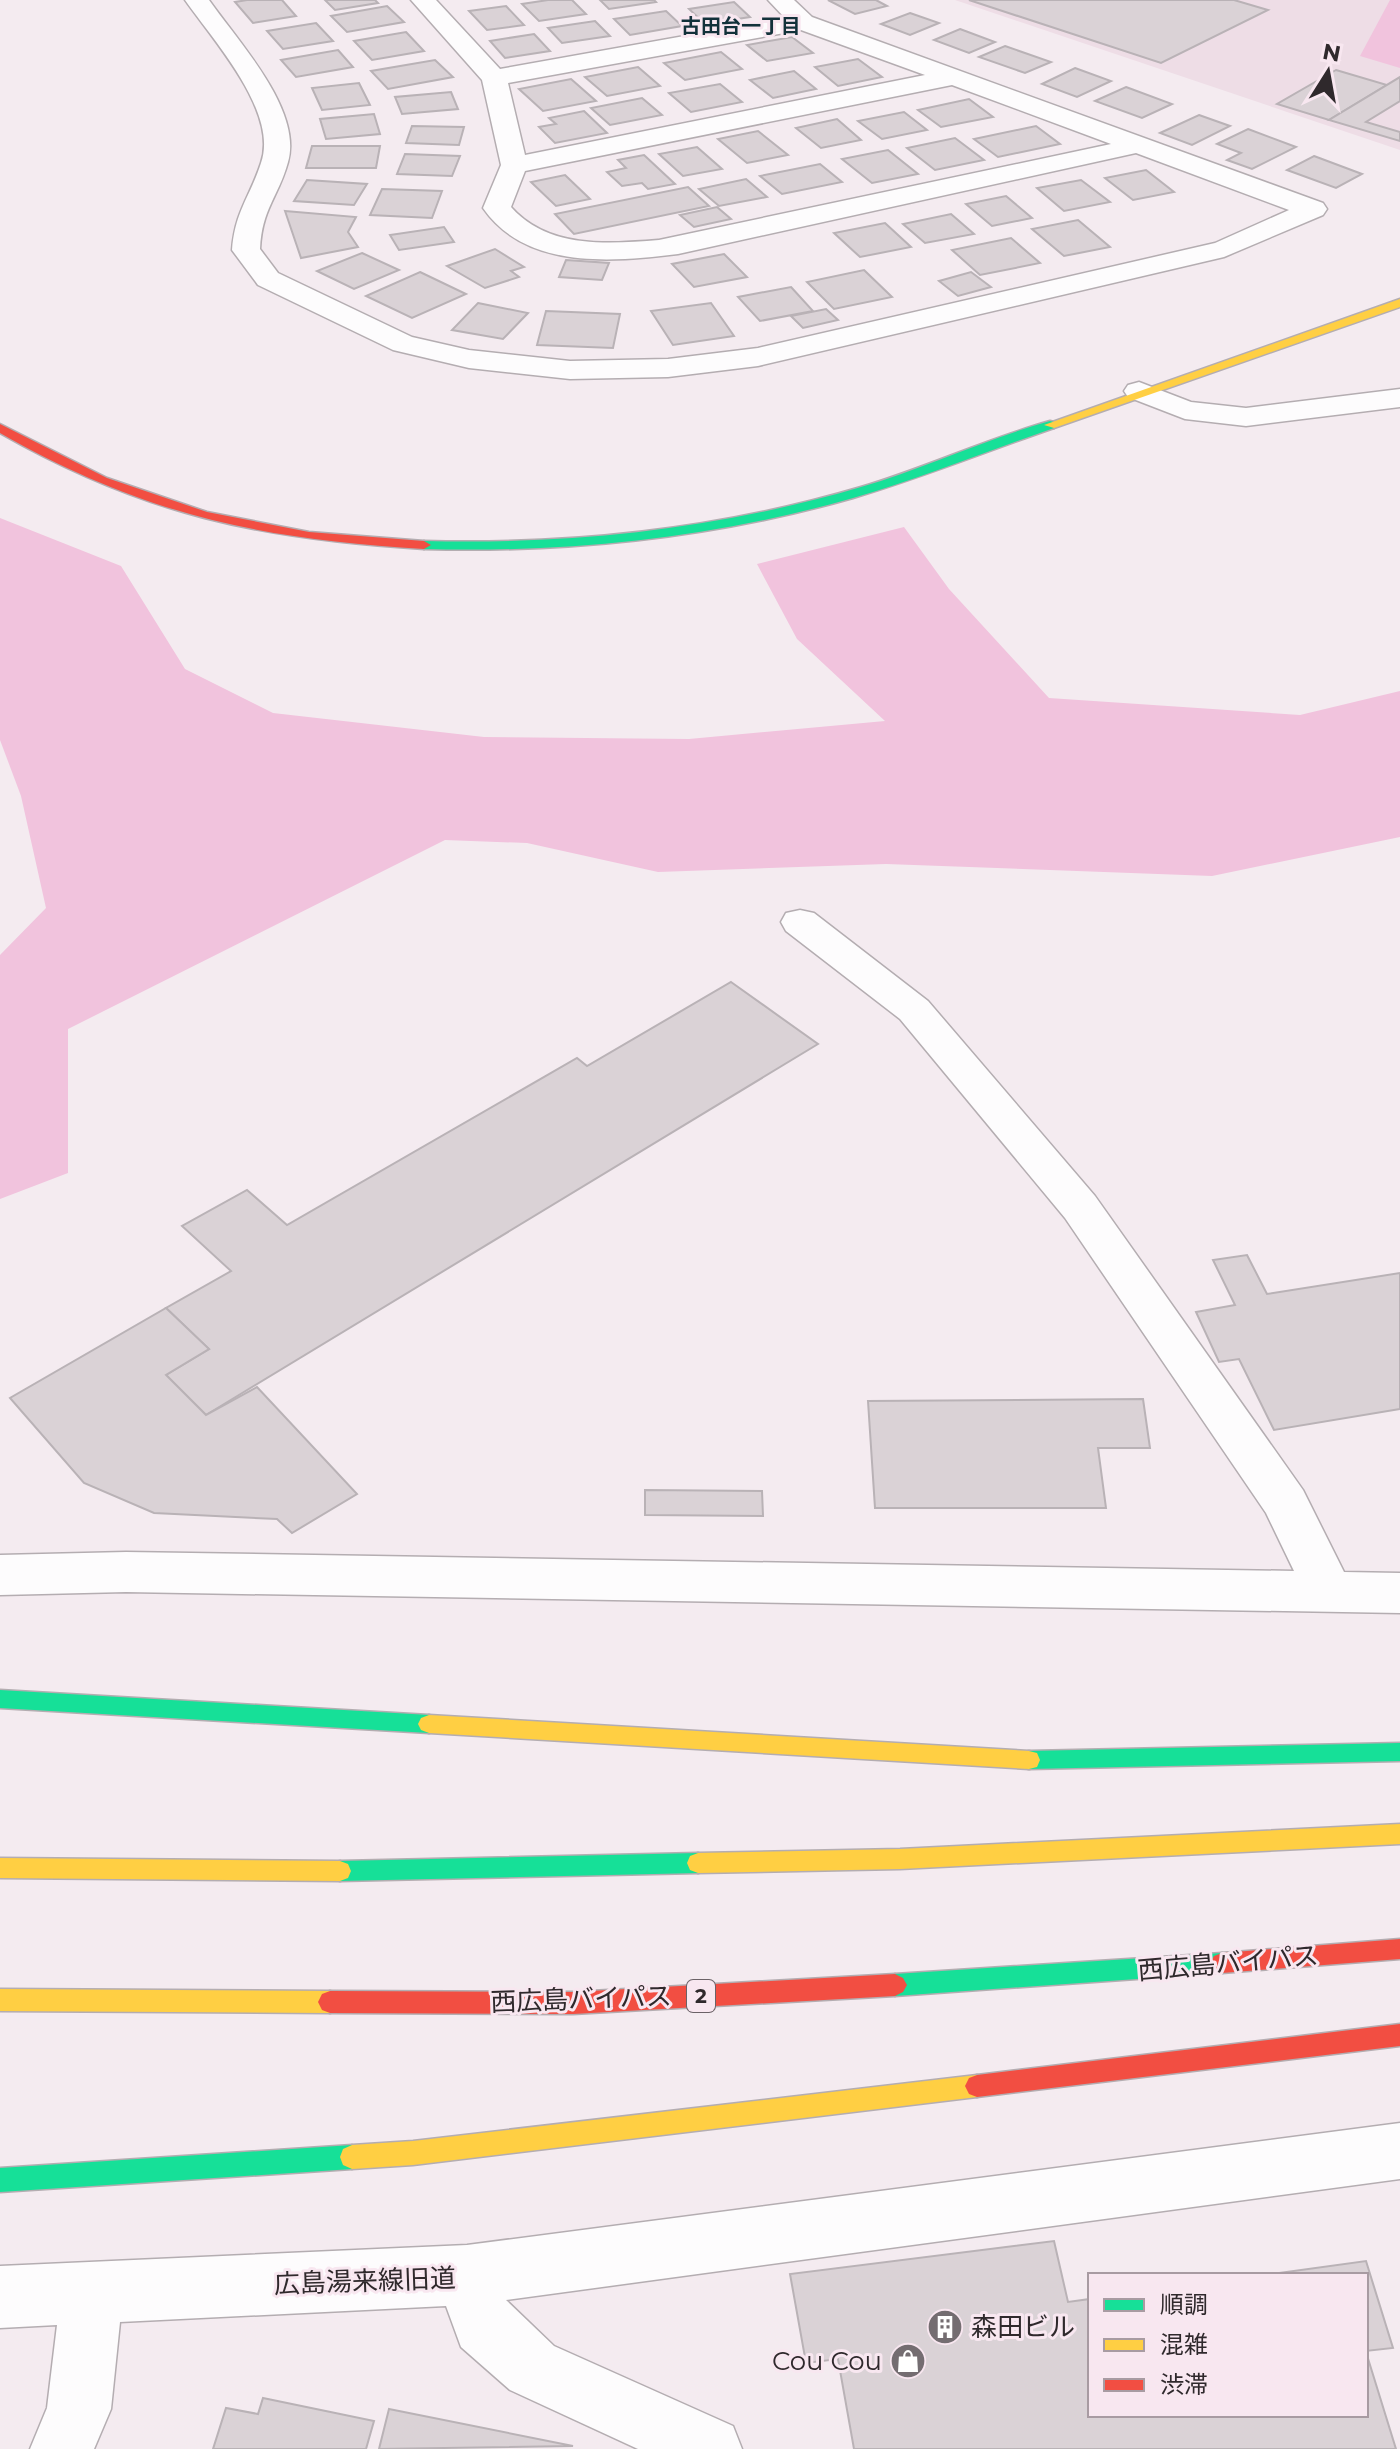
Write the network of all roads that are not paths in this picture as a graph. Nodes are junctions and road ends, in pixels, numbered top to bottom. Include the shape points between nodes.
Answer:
1 (197, 0) edge
2 (423, 0) edge
3 (780, 0) edge
4 (803, 22) junction
5 (494, 78) junction
6 (950, 78) junction
7 (1136, 144) junction
8 (514, 165) junction
9 (1400, 303) edge
10 (1139, 391) junction
11 (1400, 398) edge
12 (0, 428) edge
13 (800, 922) dead end
14 (0, 1575) edge
15 (1329, 1593) junction
16 (1400, 1593) edge
17 (0, 1699) edge
18 (1400, 1752) edge
19 (1400, 1834) edge
20 (0, 1868) edge
21 (1400, 1949) edge
22 (0, 2000) edge
23 (1400, 2035) edge
24 (1400, 2151) edge
25 (0, 2180) edge
26 (467, 2275) junction
27 (92, 2293) junction
28 (0, 2297) edge
29 (62, 2449) edge
30 (710, 2449) edge

1 - 7 street via 275,118 276,160 248,221 246,250 260,269 268,279 403,344 469,359 570,370 668,368 758,357 1224,249 1313,209
2 - 5 street
3 - 4 street
4 - 5 street
4 - 6 street
5 - 8 street
6 - 7 street
6 - 8 street
7 - 8 street via 724,236 624,253 571,249 522,233 497,208
9 - 10 main road
10 - 11 street via 1185,410 1246,417
10 - 12 main road via 847,495 766,518 569,546 436,548 272,531 204,518 140,500 59,464
13 - 15 street via 914,1010 1080,1207 1286,1503
14 - 15 street via 158,1572
15 - 16 street
17 - 18 main road via 1036,1760
19 - 20 main road via 900,1859 349,1871
21 - 22 main road, 西広島バイパス / 2 via 1104,1973 573,2003
23 - 25 main road via 413,2153
24 - 26 street
26 - 27 street, 広島湯来線旧道
26 - 30 street, 広島湯来線旧道 via 483,2325 532,2368
27 - 28 street, 広島湯来線旧道
27 - 29 street via 79,2409

